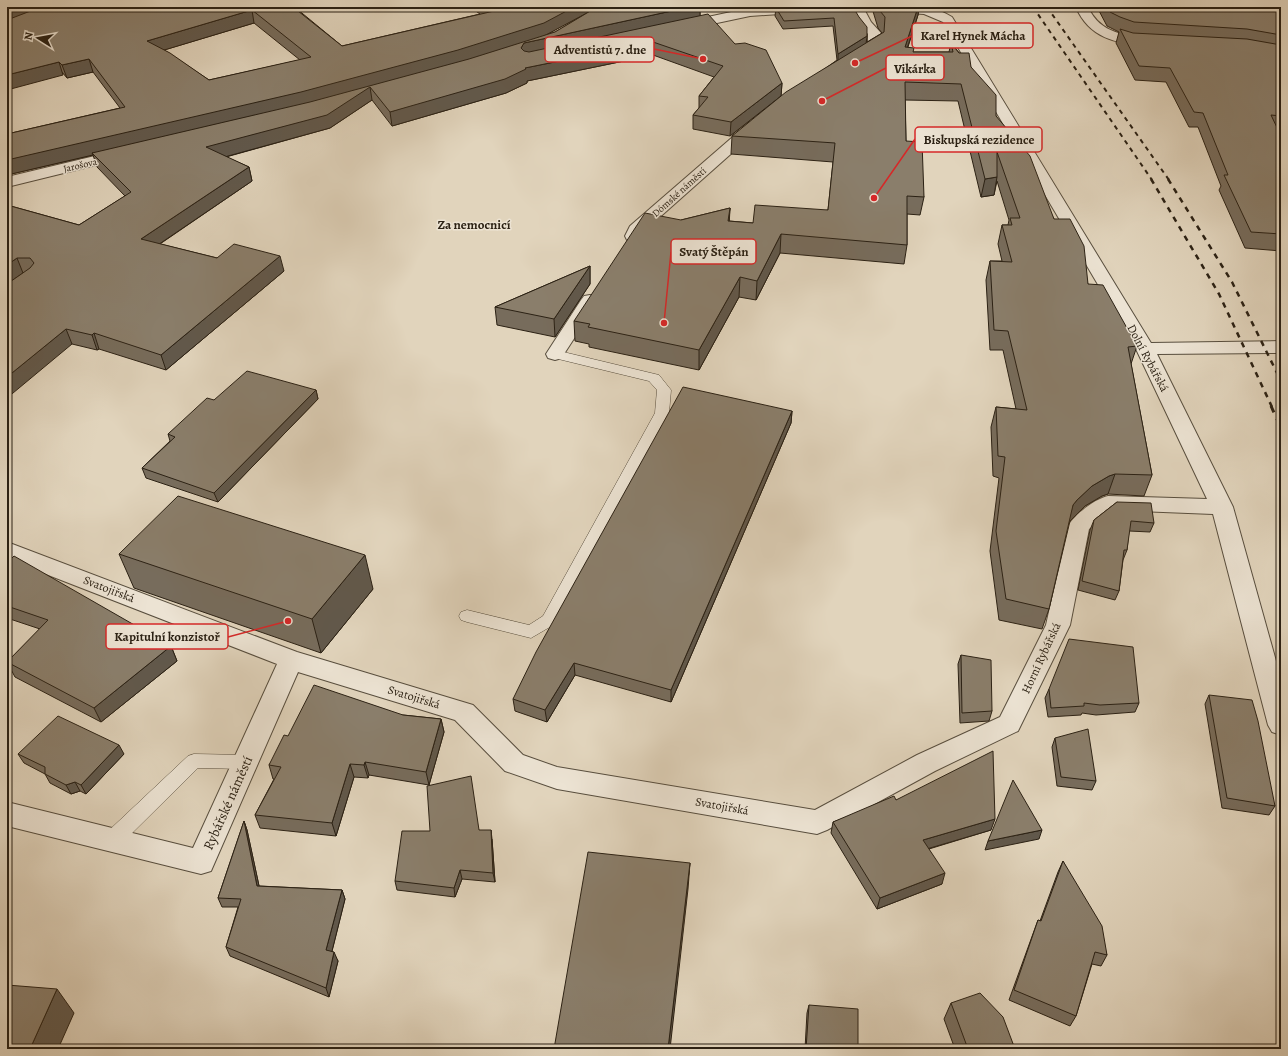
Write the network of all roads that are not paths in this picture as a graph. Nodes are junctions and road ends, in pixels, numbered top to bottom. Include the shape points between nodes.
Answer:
1 (846, 7) edge
2 (857, 7) edge
3 (879, 7) edge
4 (1082, 7) edge
5 (673, 29) edge
6 (1156, 44) edge
7 (843, 65) edge
8 (767, 115) edge
9 (138, 151) edge
10 (7, 182) edge
11 (624, 250) edge
12 (598, 289) edge
13 (1281, 347) edge
14 (1145, 349) junction
15 (555, 354) joint
16 (1222, 507) junction
17 (7, 550) edge
18 (467, 616) dead end
19 (291, 660) junction
20 (1281, 725) edge
21 (246, 762) junction
22 (7, 814) edge
23 (817, 822) joint
24 (111, 841) junction

1 - 5 street via 750,12
2 - 7 street via 865,24 875,33 874,47
3 - 14 street, Dolní Rybářská via 939,13 948,20
4 - 6 street via 1089,22 1116,37
8 - 11 street, Dómské náměstí via 636,230
9 - 10 street, Jarošova
12 - 15 street
13 - 14 street
14 - 16 street, Dolní Rybářská
15 - 18 lane via 654,378 664,390 662,413 548,620 531,632
16 - 20 street, Dolní Rybářská
16 - 23 street, Horní Rybářská via 1108,503 1079,526 1058,625 1009,724 926,763
17 - 19 street, Svatojiřská
19 - 21 street, Rybářské náměstí
19 - 23 street, Svatojiřská via 464,712 514,763 557,778
21 - 24 lane via 194,760
21 - 24 street, Rybářské náměstí via 201,862
22 - 24 street

